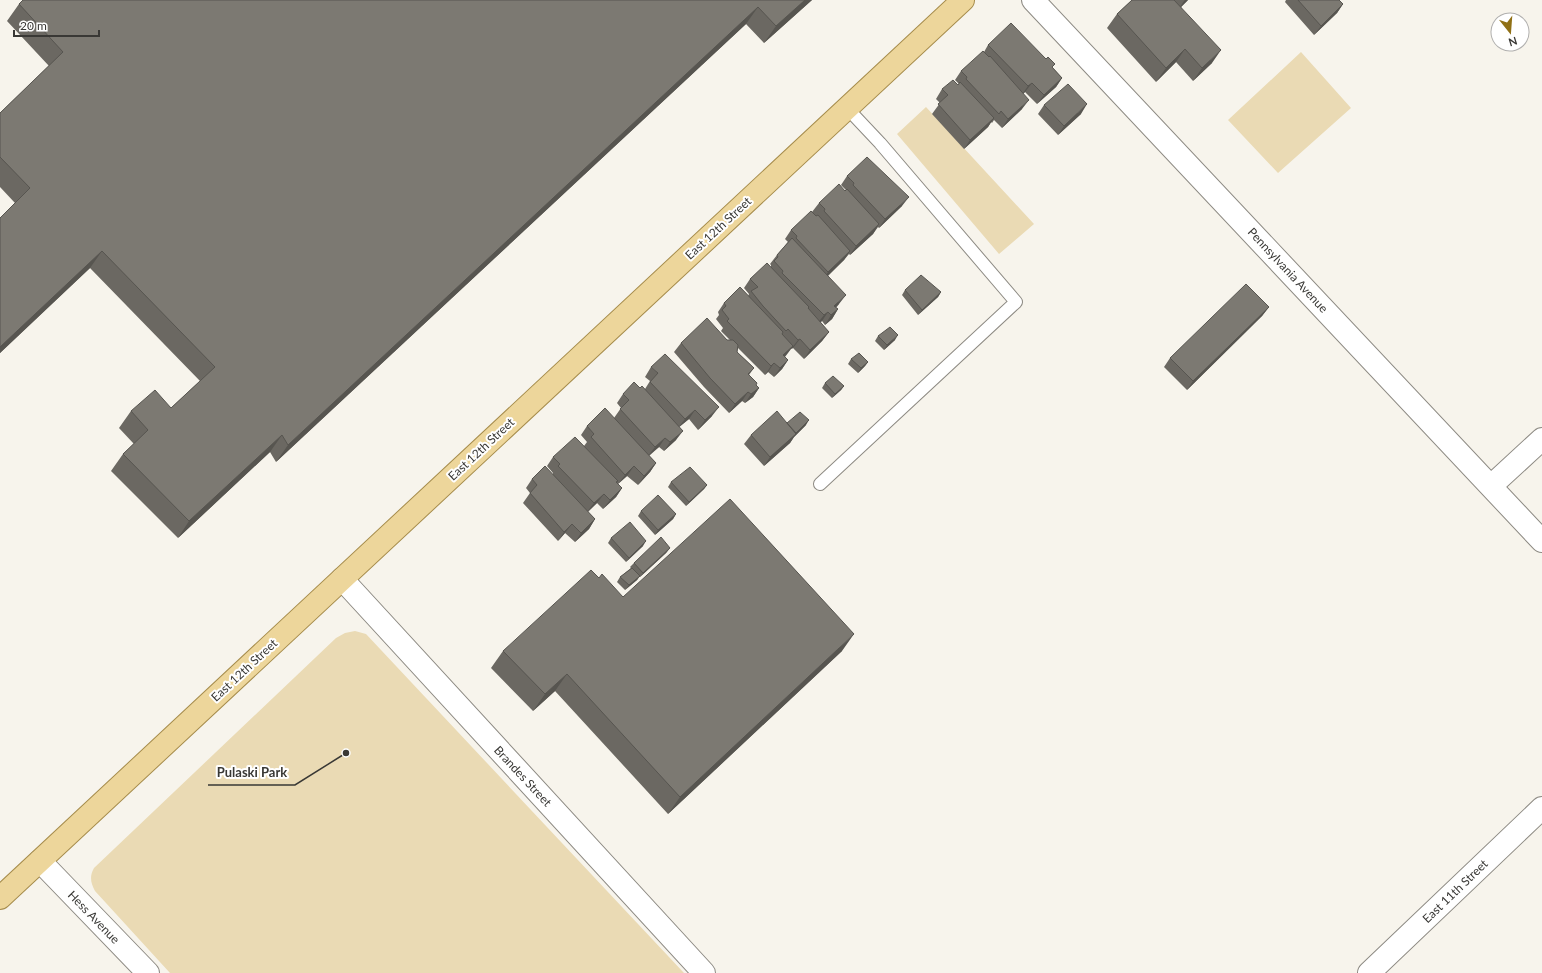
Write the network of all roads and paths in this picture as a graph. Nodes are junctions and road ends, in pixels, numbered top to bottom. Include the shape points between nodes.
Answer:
1 (963, 0) edge
2 (1033, 0) edge
3 (847, 108) junction
4 (1542, 439) edge
5 (820, 484) dead end
6 (1491, 486) junction
7 (1542, 541) edge
8 (342, 579) junction
9 (1542, 808) edge
10 (40, 861) junction
11 (0, 898) edge
12 (148, 973) edge
13 (704, 973) edge
14 (1369, 973) edge

1 - 3 main road, East 12th Street
2 - 6 street, Pennsylvania Avenue
3 - 5 lane via 1016,302
3 - 8 main road, East 12th Street
4 - 6 street
6 - 7 street, Pennsylvania Avenue
8 - 10 main road, East 12th Street
8 - 13 street, Brandes Street
9 - 14 street, East 11th Street
10 - 11 main road, East 12th Street
10 - 12 street, Hess Avenue

